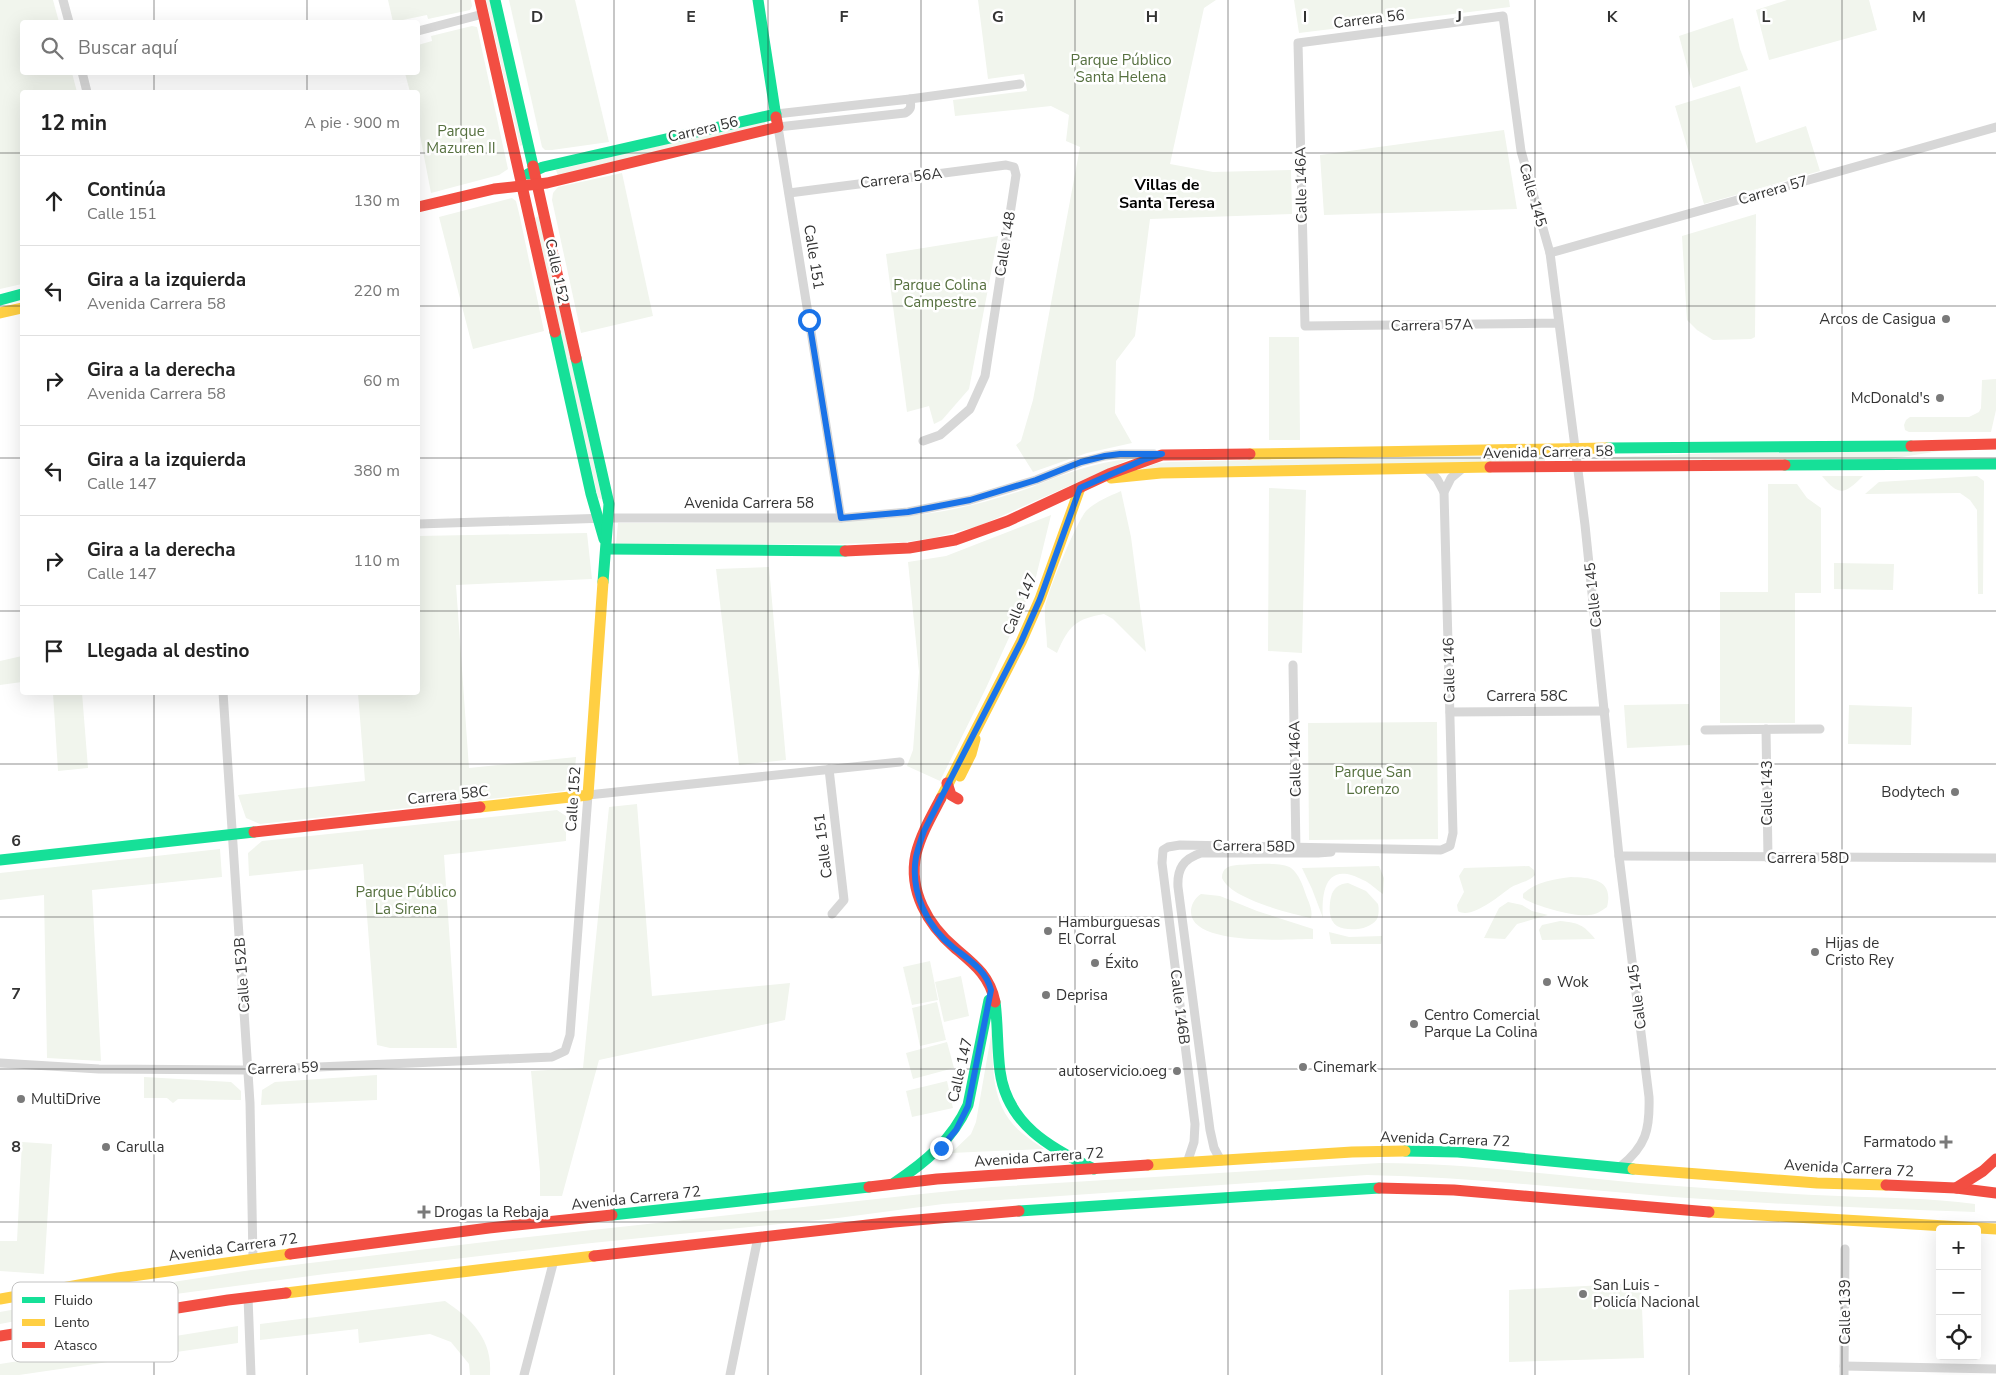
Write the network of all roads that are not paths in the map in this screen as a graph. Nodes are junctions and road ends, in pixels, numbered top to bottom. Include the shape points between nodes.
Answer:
1 (63, 0) edge
2 (480, 0) edge
3 (495, 0) edge
4 (758, 0) edge
5 (483, 14) junction
6 (1503, 16) joint
7 (68, 20) edge
8 (420, 30) edge
9 (1298, 43) joint
10 (83, 75) edge
11 (1020, 84) dead end
12 (86, 90) edge
13 (910, 100) junction
14 (776, 114) junction
15 (1996, 127) edge
16 (778, 128) junction
17 (1014, 167) joint
18 (534, 171) junction
19 (522, 181) junction
20 (537, 184) junction
21 (788, 193) junction
22 (420, 207) edge
23 (1550, 254) junction
24 (20, 295) edge
25 (0, 300) edge
26 (20, 308) edge
27 (0, 313) edge
28 (1559, 323) junction
29 (1305, 326) joint
30 (922, 441) dead end
31 (1996, 444) edge
32 (1575, 448) junction
33 (1162, 454) junction
34 (1996, 464) edge
35 (1577, 466) junction
36 (1426, 468) junction
37 (1463, 468) junction
38 (1101, 479) junction
39 (1080, 488) junction
40 (1444, 492) junction
41 (603, 518) junction
42 (841, 518) junction
43 (420, 524) edge
44 (607, 549) junction
45 (1293, 665) dead end
46 (223, 695) edge
47 (1605, 711) junction
48 (1450, 712) junction
49 (978, 726) junction
50 (1766, 729) junction
51 (1820, 729) dead end
52 (1705, 730) dead end
53 (900, 762) dead end
54 (829, 769) junction
55 (947, 784) junction
56 (588, 795) junction
57 (954, 797) junction
58 (233, 834) junction
59 (1450, 846) joint
60 (1163, 850) joint
61 (1296, 850) junction
62 (1619, 856) junction
63 (916, 857) junction
64 (1768, 858) junction
65 (1996, 858) edge
66 (0, 860) edge
67 (1182, 864) joint
68 (832, 914) dead end
69 (991, 990) junction
70 (565, 1051) joint
71 (0, 1063) edge
72 (248, 1070) junction
73 (1206, 1096) junction
74 (1192, 1098) junction
75 (1996, 1159) edge
76 (1221, 1161) junction
77 (1187, 1163) junction
78 (1620, 1167) junction
79 (1094, 1169) junction
80 (891, 1185) junction
81 (1956, 1188) junction
82 (1996, 1193) edge
83 (1996, 1229) edge
84 (758, 1237) junction
85 (1845, 1249) dead end
86 (254, 1259) junction
87 (554, 1260) junction
88 (96, 1282) edge
89 (248, 1297) junction
90 (178, 1308) edge
91 (1996, 1369) edge
92 (1844, 1370) edge
93 (251, 1375) edge
94 (524, 1375) edge
95 (730, 1375) edge

1 - 7 street
2 - 5 main road, Calle 152
3 - 18 main road, Calle 152
4 - 14 main road, Calle 151
5 - 8 street
5 - 19 main road, Calle 152
6 - 9 street, Carrera 56
6 - 23 street, Calle 145 via 1521,151
9 - 29 street, Calle 146A
10 - 12 street
11 - 13 street, Carrera 56
13 - 14 street, Carrera 56
13 - 16 street, Carrera 56 via 912,106 905,113
14 - 16 main road, Calle 151
14 - 18 main road, Carrera 56
15 - 23 street, Carrera 57
16 - 20 main road, Carrera 56
16 - 21 street, Calle 151
17 - 21 street, Carrera 56A via 996,166
17 - 30 street, Calle 148 via 1016,175 985,376 970,408 940,435
18 - 19 main road, Carrera 56
18 - 20 main road, Calle 152
19 - 20 main road, Carrera 56
19 - 22 main road, Carrera 56
19 - 41 main road, Calle 152 via 567,388
20 - 41 main road, Calle 152 via 609,504
21 - 42 street, Calle 151
23 - 28 street, Calle 145
24 - 25 main road
26 - 27 main road
28 - 29 street, Carrera 57A
28 - 32 street, Calle 145
31 - 32 main road, Avenida Carrera 58
32 - 33 main road, Avenida Carrera 58
32 - 35 street, Calle 145
33 - 38 main road, Avenida Carrera 58
33 - 42 street, Avenida Carrera 58 via 1105,456 970,500 908,512
34 - 35 main road, Avenida Carrera 58
35 - 37 main road, Avenida Carrera 58
35 - 47 street, Calle 145
36 - 37 main road, Avenida Carrera 58
36 - 38 main road, Avenida Carrera 58 via 1161,473
36 - 40 street
37 - 40 street via 1451,478
38 - 39 main road, Avenida Carrera 58
39 - 44 main road, Avenida Carrera 58 via 968,536 912,548 756,552
39 - 49 main road, Calle 147 via 1040,599
40 - 48 street, Calle 146
41 - 42 street, Avenida Carrera 58
41 - 43 street, Avenida Carrera 58
41 - 44 main road, Calle 152
44 - 56 main road, Calle 152
45 - 61 street, Calle 146A
46 - 58 street, Calle 152B
47 - 48 street, Carrera 58C
47 - 62 street, Calle 145
48 - 59 street, Calle 146 via 1453,833
49 - 55 main road, Calle 147
49 - 57 main road, Calle 147
50 - 51 street
50 - 52 street
50 - 64 street, Calle 143
53 - 54 street, Carrera 58C
54 - 56 street, Carrera 58C
54 - 68 street, Calle 151 via 844,900
55 - 57 main road
55 - 63 main road, Calle 147 via 924,831
56 - 58 main road, Carrera 58C
56 - 70 street, Calle 152 via 570,1035
57 - 63 main road, Calle 147
58 - 66 main road, Carrera 58C
58 - 72 street, Calle 152B
59 - 61 street, Carrera 58D via 1441,850
60 - 61 street, Carrera 58D via 1180,845
60 - 74 street, Calle 146B via 1162,863
61 - 67 street, Carrera 58D via 1201,853
62 - 64 street, Carrera 58D
62 - 78 street, Calle 145 via 1649,1097 1649,1120 1643,1141
63 - 69 main road, Calle 147 via 917,888 927,918 945,940 986,977
64 - 65 street, Carrera 58D
67 - 73 street, Calle 146B via 1178,887
69 - 79 main road, Calle 147 via 1000,1073 1011,1110 1030,1133
69 - 80 main road, Calle 147 via 968,1106 962,1121 941,1148
70 - 72 street, Carrera 59 via 552,1057
71 - 72 street, Carrera 59 via 99,1069
72 - 86 street, Calle 152B
73 - 74 street
73 - 76 street, Calle 146B via 1211,1137
74 - 77 street, Calle 146B via 1195,1134
75 - 81 main road
76 - 77 main road, Avenida Carrera 72
76 - 78 main road, Avenida Carrera 72 via 1404,1151 1458,1152
77 - 79 main road, Avenida Carrera 72
78 - 81 main road, Avenida Carrera 72 via 1817,1182
79 - 80 main road, Avenida Carrera 72
80 - 86 main road, Avenida Carrera 72 via 489,1228
81 - 82 main road, Avenida Carrera 72
83 - 84 main road via 1757,1216 1454,1190 1364,1188 978,1214
84 - 87 main road
84 - 95 street
85 - 92 street, Calle 139
86 - 88 main road, Avenida Carrera 72
87 - 89 main road
87 - 94 street
89 - 90 main road
89 - 93 street
91 - 92 street

